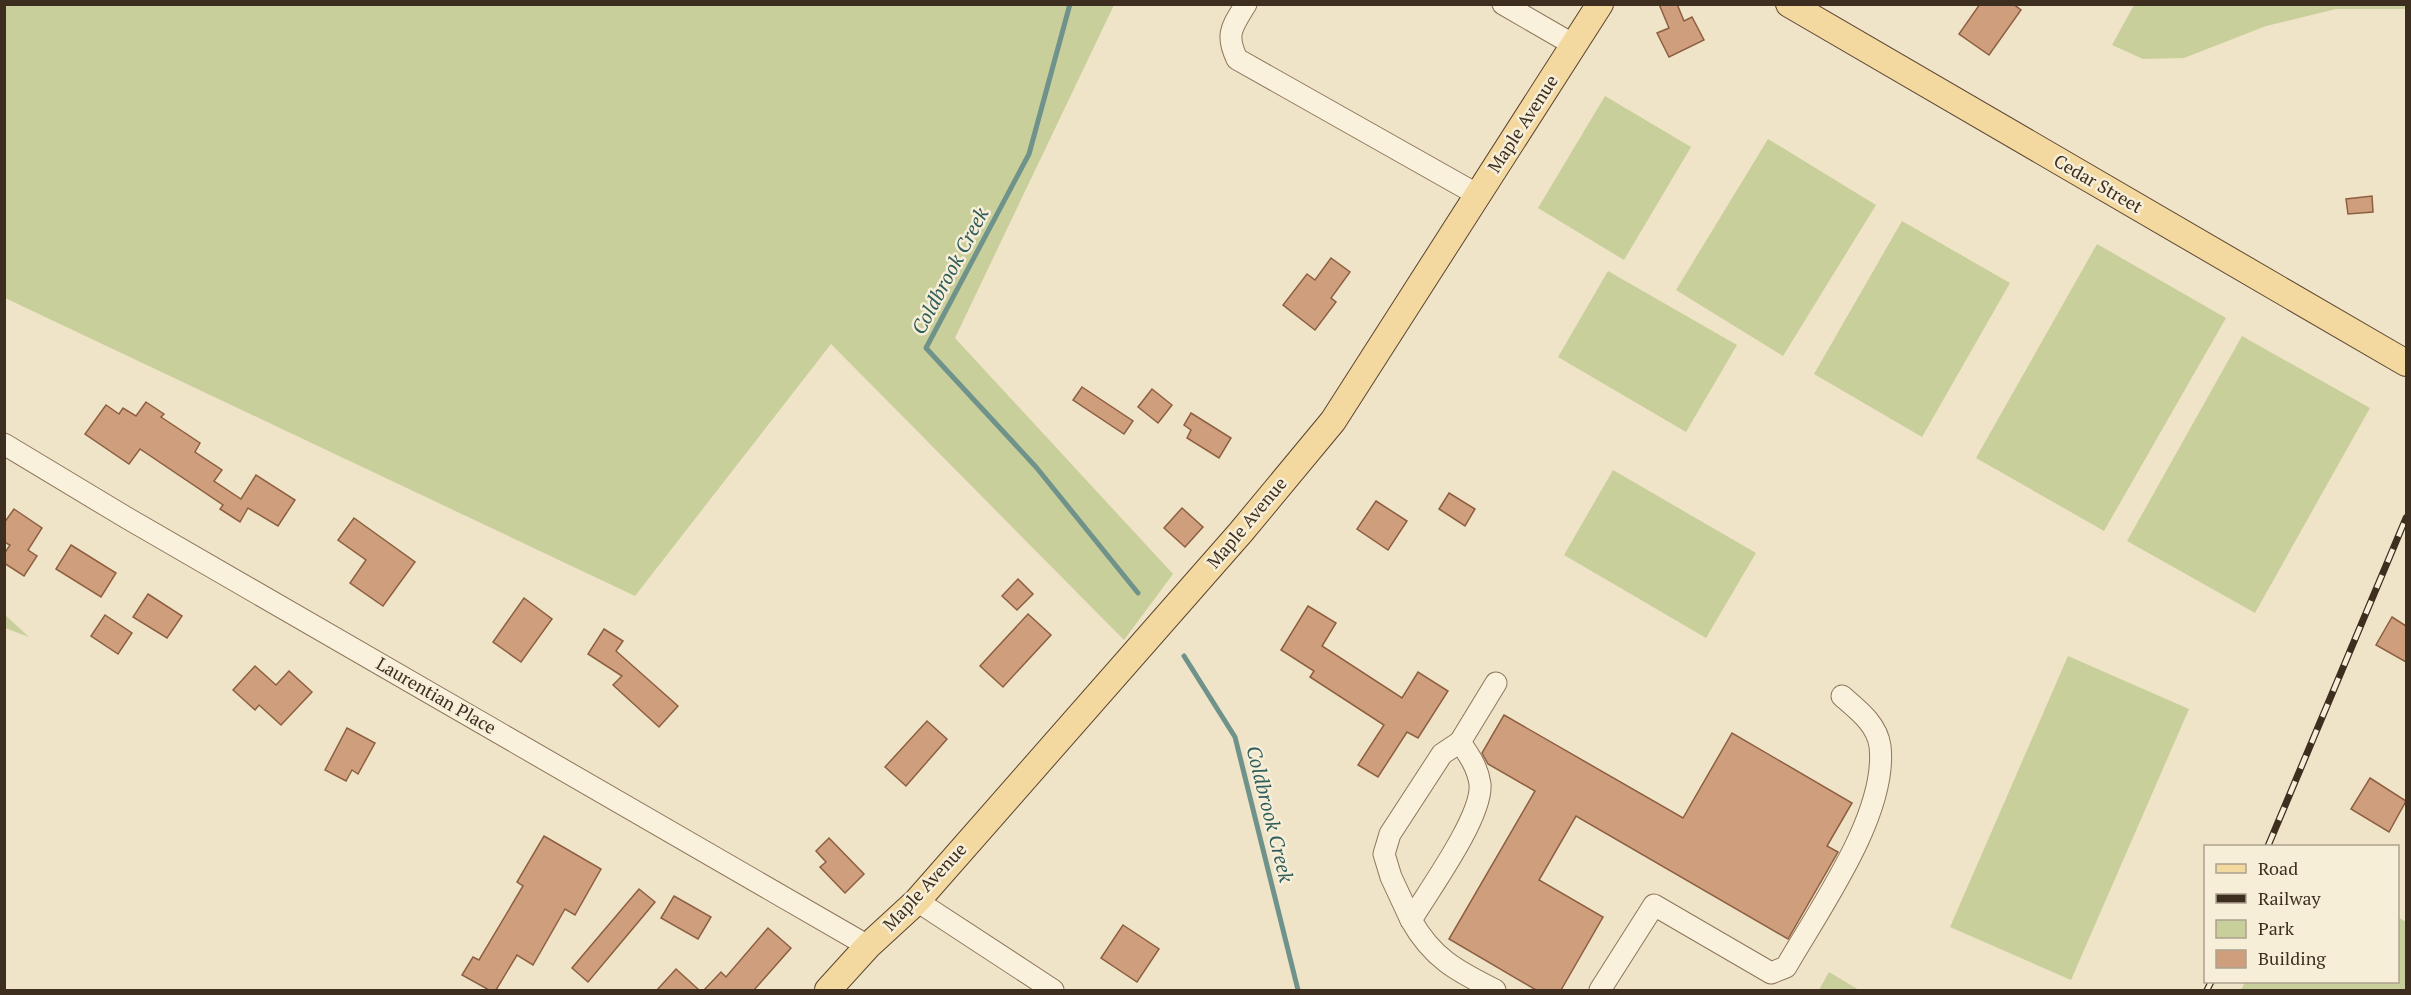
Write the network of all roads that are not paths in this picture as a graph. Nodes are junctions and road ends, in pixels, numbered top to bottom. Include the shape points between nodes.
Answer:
1 (1246, 4) edge
2 (1503, 4) edge
3 (1600, 4) edge
4 (1789, 4) edge
5 (1574, 45) junction
6 (1478, 195) junction
7 (2406, 363) edge
8 (4, 444) edge
9 (1496, 683) dead end
10 (1842, 696) dead end
11 (1460, 742) junction
12 (917, 900) junction
13 (1411, 920) junction
14 (868, 946) junction
15 (828, 990) edge
16 (1053, 990) edge
17 (1495, 990) edge
18 (1600, 990) edge

1 - 6 street via 1229,31 1237,60
2 - 5 street
3 - 5 main road, Maple Avenue
4 - 7 main road, Cedar Street
5 - 6 main road, Maple Avenue
6 - 12 main road, Maple Avenue via 1333,421 1241,532
8 - 14 street, Laurentian Place
9 - 11 street
10 - 18 street via 1869,720 1880,745 1878,785 1859,839 1786,967 1771,973 1654,905
11 - 13 street via 1473,761 1480,784 1475,812
11 - 13 street via 1442,754 1390,834 1384,854
12 - 14 main road, Maple Avenue
12 - 16 street
13 - 17 street via 1438,957
14 - 15 main road, Maple Avenue

